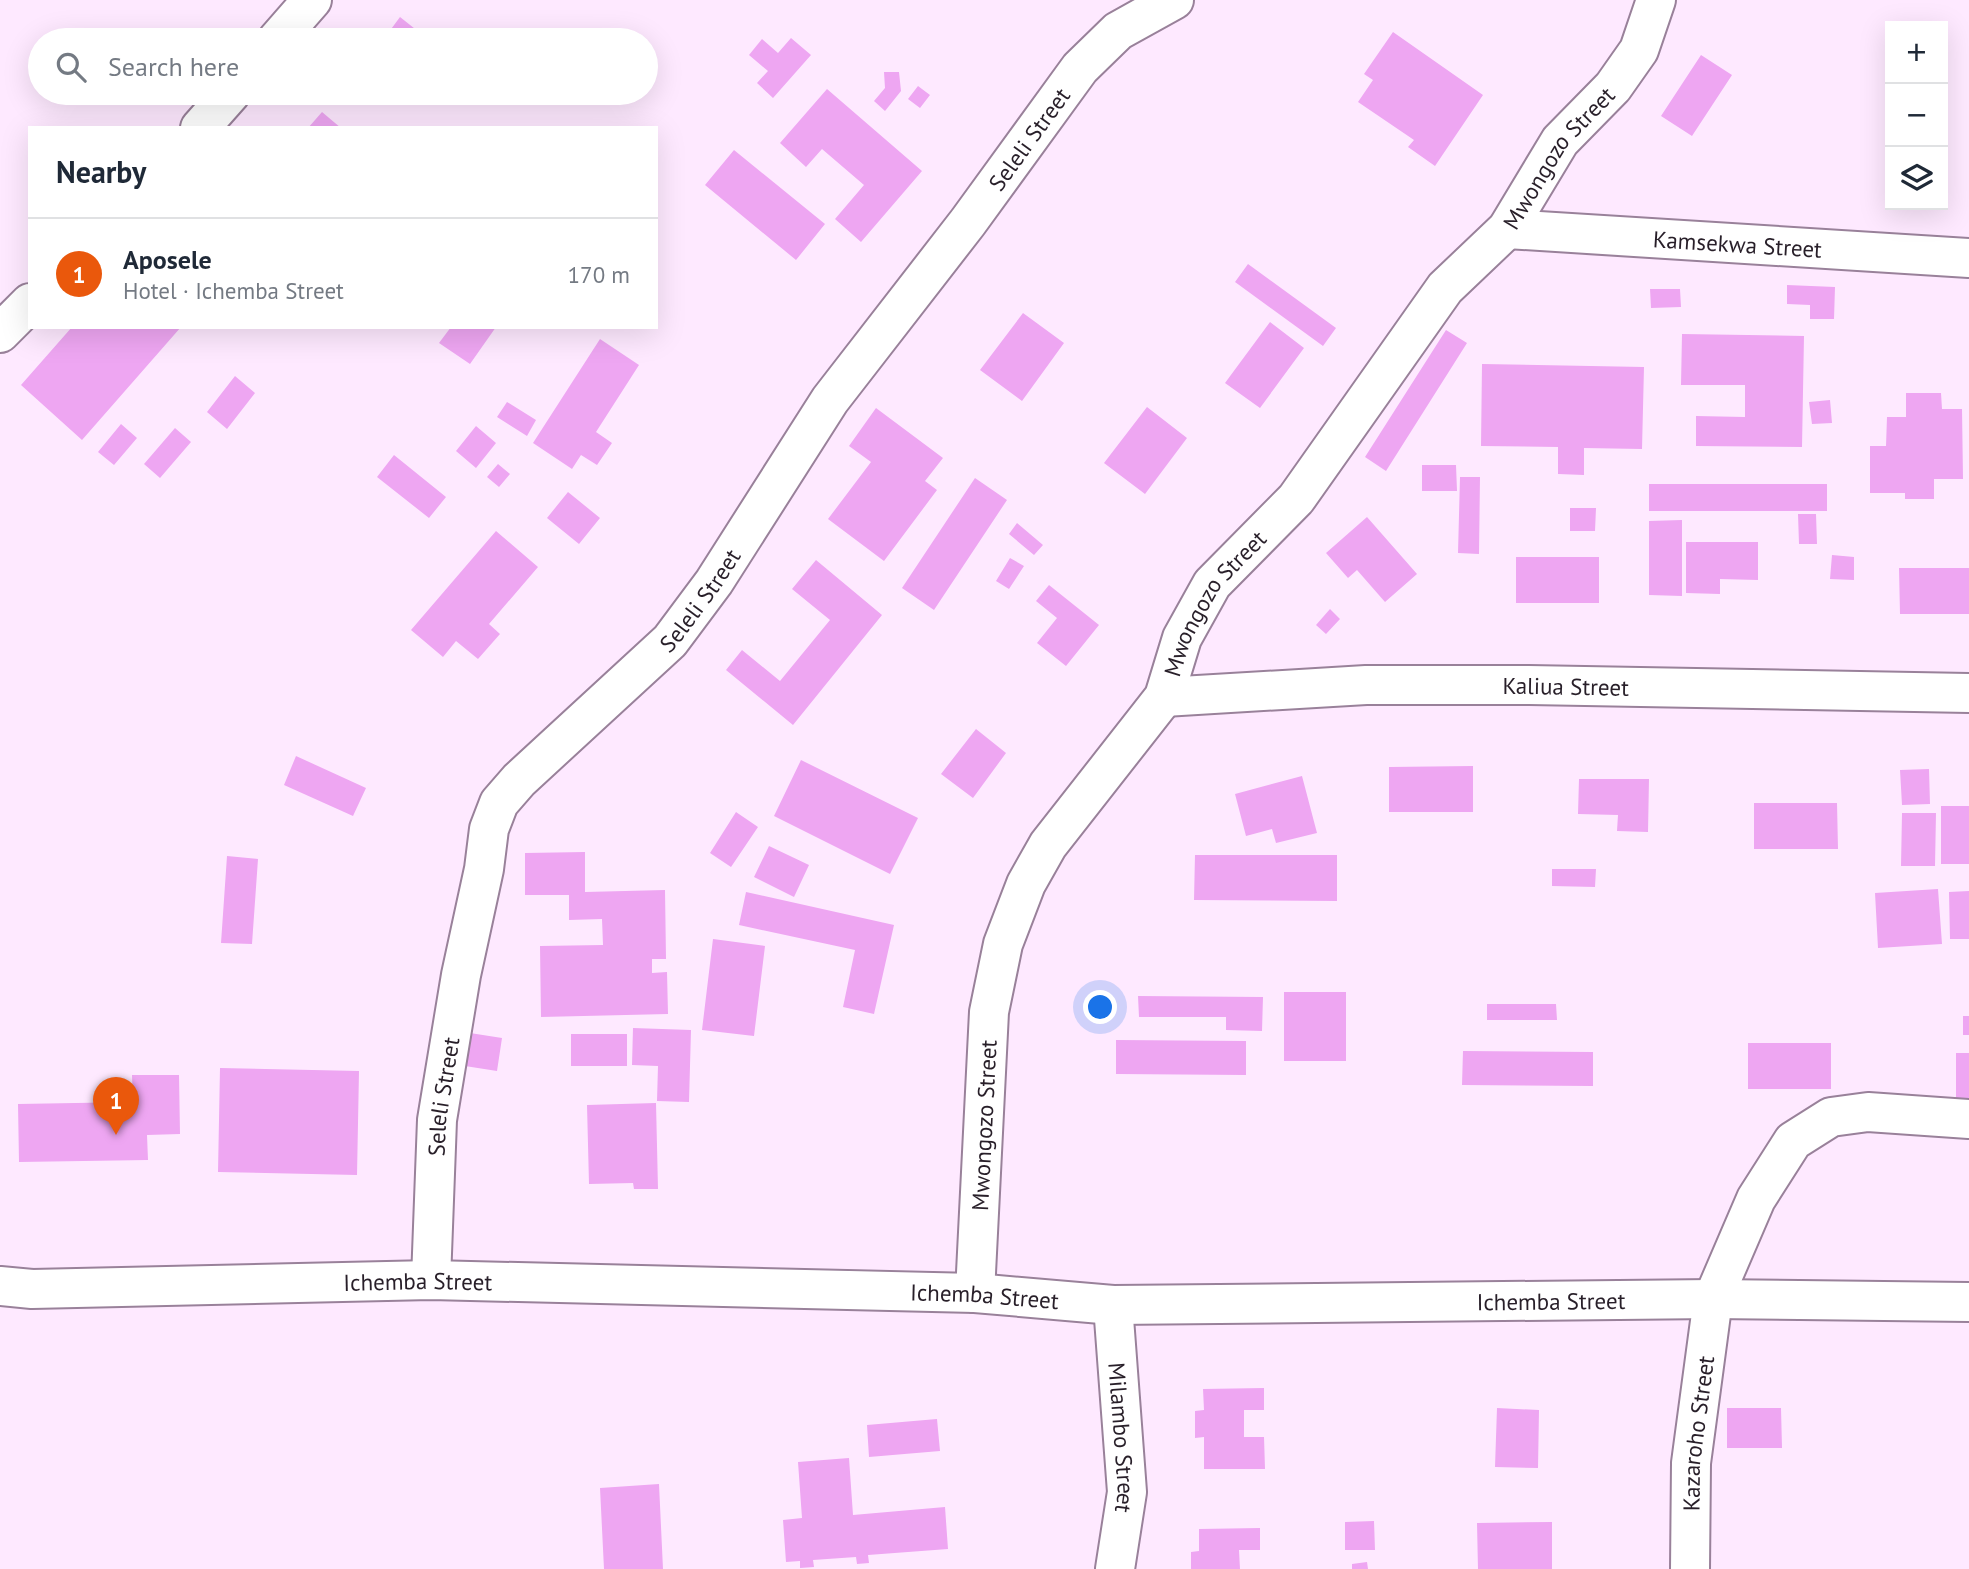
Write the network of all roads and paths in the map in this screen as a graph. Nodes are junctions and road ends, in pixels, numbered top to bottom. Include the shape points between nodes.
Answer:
1 (312, 0) edge
2 (1174, 0) edge
3 (1656, 0) edge
4 (288, 28) edge
5 (220, 105) edge
6 (202, 126) edge
7 (1507, 229) junction
8 (1969, 258) edge
9 (28, 305) edge
10 (0, 333) edge
11 (1969, 693) edge
12 (1164, 697) junction
13 (1969, 1119) edge
14 (431, 1280) junction
15 (0, 1286) edge
16 (975, 1293) junction
17 (1713, 1298) junction
18 (1969, 1302) edge
19 (1113, 1305) junction
20 (1115, 1569) edge
21 (1690, 1569) edge

1 - 4 street
2 - 14 street, Seleli Street via 1118,31 1080,68 830,400 714,582 670,641 499,803 489,829 437,1120
3 - 7 street, Mwongozo Street via 1639,50 1613,86 1560,141
5 - 6 street
7 - 8 street, Kamsekwa Street
7 - 12 street, Mwongozo Street via 1445,288 1296,499 1212,584 1182,638
9 - 10 street
11 - 12 street, Kaliua Street via 1380,685
12 - 16 street, Mwongozo Street via 1048,845 1026,884 1003,944 989,1012
13 - 17 street, Kazaroho Street via 1868,1112 1831,1116 1793,1141 1756,1199
14 - 15 street, Ichemba Street
14 - 16 street, Ichemba Street
16 - 19 street, Ichemba Street
17 - 18 street, Ichemba Street
17 - 19 street, Ichemba Street
17 - 21 street, Kazaroho Street via 1691,1463
19 - 20 street, Milambo Street via 1126,1492

